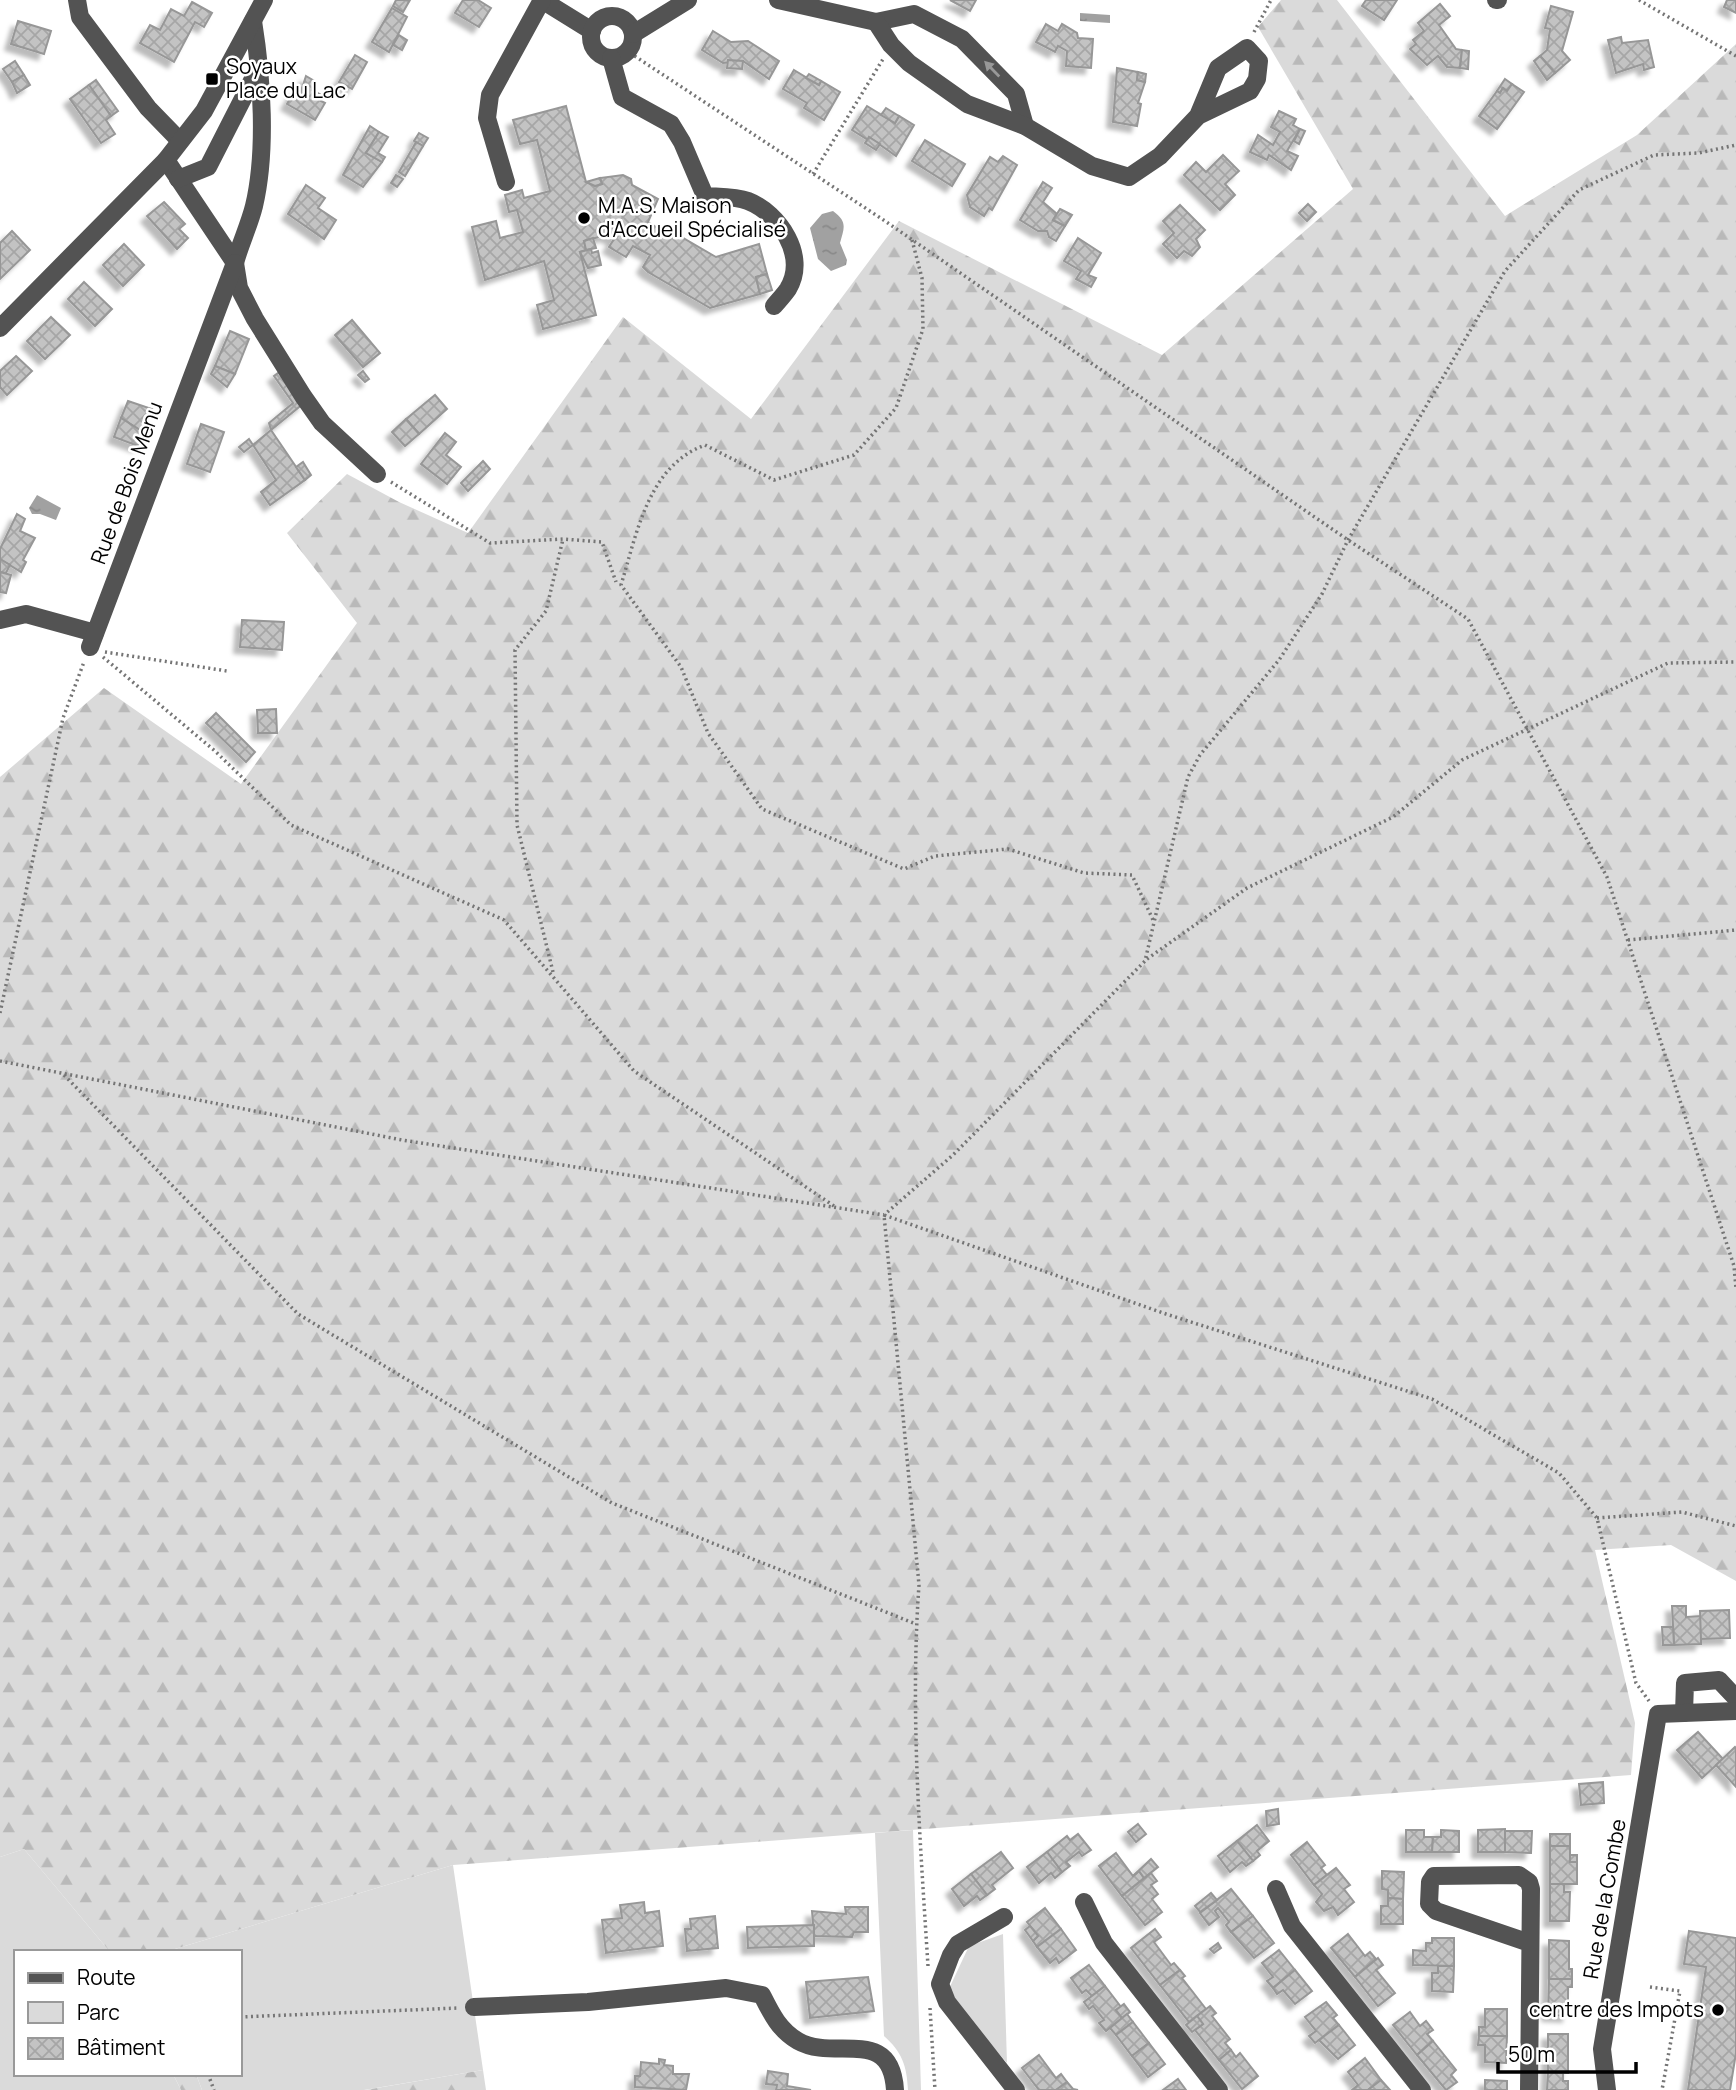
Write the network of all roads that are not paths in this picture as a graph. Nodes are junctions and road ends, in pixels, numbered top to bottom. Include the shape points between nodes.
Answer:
1 (77, 0) edge
2 (264, 0) edge
3 (542, 0) edge
4 (688, 0) edge
5 (778, 0) edge
6 (254, 21) junction
7 (876, 22) junction
8 (592, 31) junction
9 (633, 34) junction
10 (611, 58) junction
11 (260, 64) junction
12 (1198, 116) junction
13 (1025, 126) junction
14 (180, 141) junction
15 (166, 160) junction
16 (178, 179) junction
17 (506, 182) dead end
18 (235, 264) junction
19 (774, 306) dead end
20 (0, 328) edge
21 (377, 474) road end
22 (0, 620) edge
23 (1736, 1698) edge
24 (1736, 1711) edge
25 (1684, 1713) junction
26 (1276, 1889) dead end
27 (1084, 1902) dead end
28 (1004, 1917) dead end
29 (1530, 1943) junction
30 (474, 2007) road end
31 (895, 2090) edge
32 (1016, 2090) edge
33 (1219, 2090) edge
34 (1422, 2090) edge
35 (1529, 2090) edge
36 (1607, 2090) edge

1 - 14 street via 80,17 148,108
2 - 6 street
3 - 8 street
3 - 17 street via 490,95 487,118
4 - 9 street
5 - 7 street
6 - 11 street, Rue de Bois Menu
6 - 14 street via 204,111
7 - 13 street via 909,63 967,104
13 -> 7 street via 1016,94 962,39 914,14
8 - 9 street via 600,20 614,16 626,21
8 - 10 street via 595,49
9 - 10 street via 628,51
10 - 19 street via 622,97 671,124 705,196 745,200 767,210 786,233 794,263 789,287
11 - 16 street via 208,167
11 - 18 street, Rue de Bois Menu via 258,174
12 - 12 street via 1218,68 1247,48 1259,61 1250,91
12 - 13 street via 1160,156 1129,177 1092,166
14 - 15 street
15 - 16 street
15 - 20 street
16 - 18 street
18 - 21 street via 239,288 303,396 322,424
18 - 22 street, Rue de Bois Menu via 92,640 26,614
23 - 25 street via 1719,1680 1685,1683
24 - 25 street
25 - 36 street, Rue de la Combe via 1658,1714 1602,2049
26 - 34 street via 1292,1926
27 - 33 street via 1104,1943
28 - 32 street via 958,1944 940,1984 947,2002
29 - 29 street via 1531,1889 1524,1877 1434,1876 1430,1882 1429,1904 1436,1910
29 - 35 street
30 - 31 street via 742,1990 762,1995 776,2022 799,2041 881,2055 891,2067

